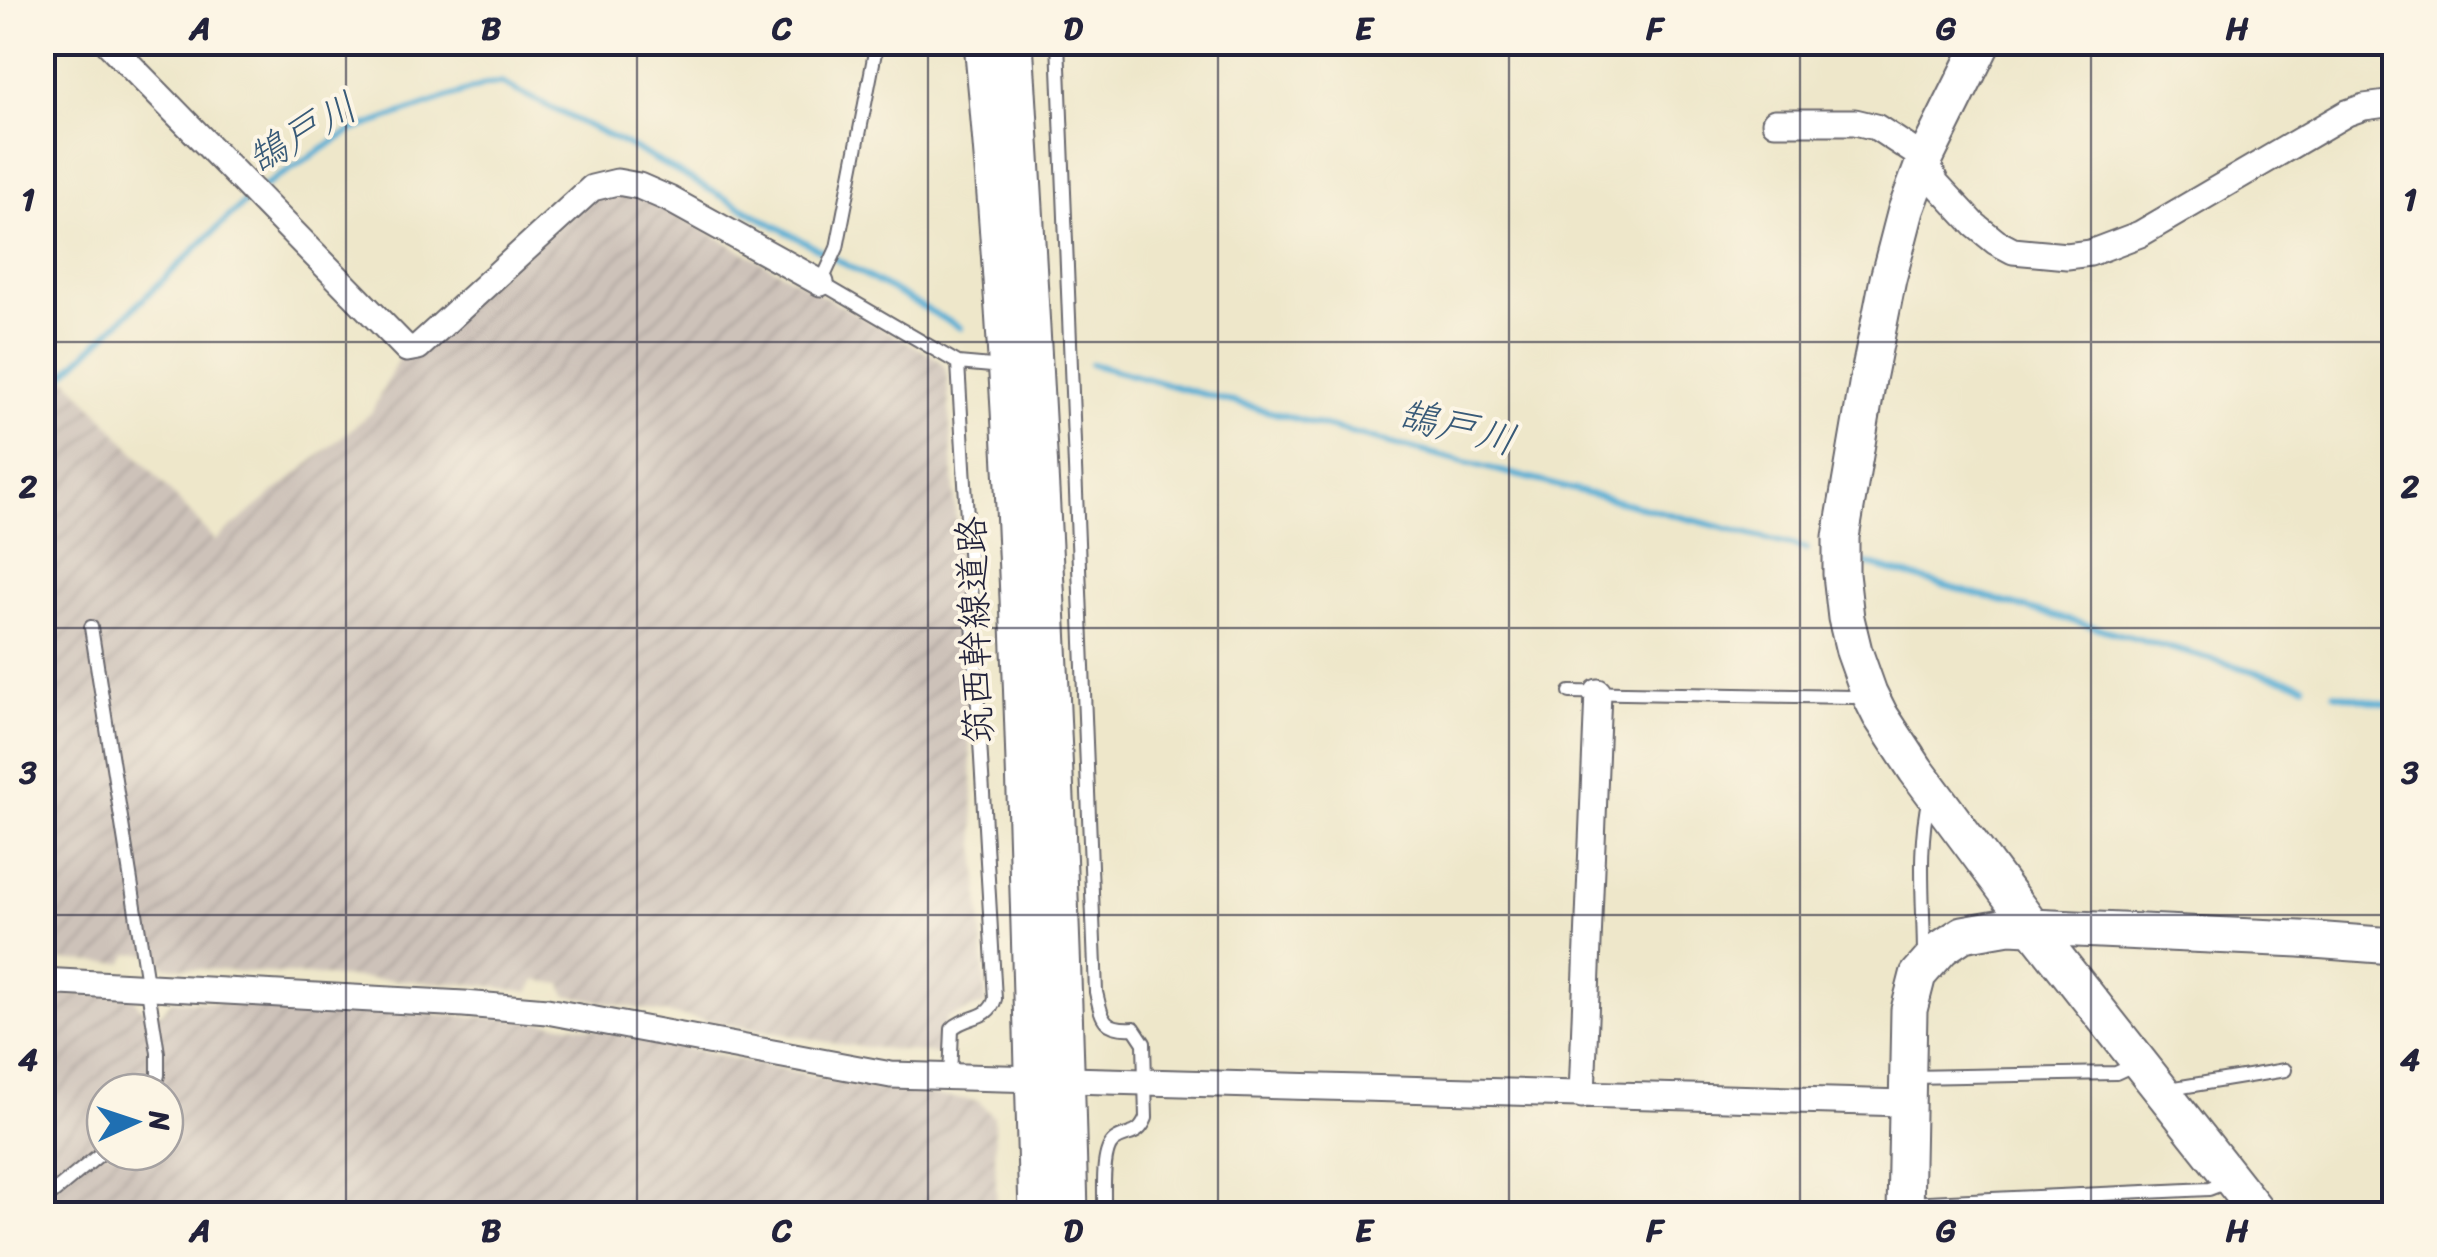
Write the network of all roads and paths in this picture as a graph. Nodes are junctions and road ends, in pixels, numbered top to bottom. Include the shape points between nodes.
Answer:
1 (107, 42) edge
2 (876, 42) edge
3 (982, 42) edge
4 (1015, 42) edge
5 (1058, 42) edge
6 (1983, 42) edge
7 (2394, 103) edge
8 (1775, 122) dead end
9 (1925, 159) junction
10 (821, 283) junction
11 (958, 364) junction
12 (1037, 375) junction
13 (91, 627) dead end
14 (1570, 692) dead end
15 (1598, 692) junction
16 (1868, 694) junction
17 (1930, 790) junction
18 (2034, 929) junction
19 (2394, 946) edge
20 (1924, 969) junction
21 (42, 981) edge
22 (148, 987) junction
23 (2285, 1070) dead end
24 (158, 1072) edge
25 (2151, 1076) junction
26 (950, 1078) junction
27 (1050, 1081) junction
28 (1146, 1082) junction
29 (1906, 1090) junction
30 (1582, 1094) junction
31 (85, 1167) edge
32 (2233, 1180) junction
33 (42, 1202) edge
34 (1905, 1209) edge
35 (1036, 1214) edge
36 (1070, 1214) edge
37 (1104, 1214) edge
38 (2260, 1214) edge

1 - 10 street via 407,349 418,347 592,188 617,182 669,199
2 - 10 lane via 837,248
3 - 12 street, 筑西幹線道路
4 - 12 street, 筑西幹線道路
5 - 12 lane
6 - 9 street
7 - 9 street via 2347,114 2140,234 2067,256 2013,251 1996,242 1936,184
8 - 9 street via 1876,127
9 - 16 street via 1888,280 1841,538 1846,618
10 - 11 lane
11 - 12 lane
11 - 26 lane via 995,999 990,1010 952,1029
12 - 27 street, 筑西幹線道路 via 1017,593
12 - 28 lane via 1096,992 1108,1024 1134,1028 1144,1043
13 - 22 lane
14 - 15 lane
15 - 16 lane
15 - 30 street
16 - 17 street
17 - 18 street
17 - 20 lane
18 - 19 street
18 - 20 street via 1962,934
18 - 25 street
20 - 29 street via 1910,1010
21 - 22 street
22 - 24 lane
22 - 26 street via 546,1011 865,1072
23 - 25 lane
25 - 29 lane
25 - 32 street
26 - 27 street
27 - 28 street
27 - 35 street, 筑西幹線道路
27 - 36 street, 筑西幹線道路
28 - 30 street
28 - 37 lane via 1142,1127 1105,1153
29 - 30 street
29 - 34 street
31 - 33 lane
32 - 34 lane via 2209,1189
32 - 38 street

